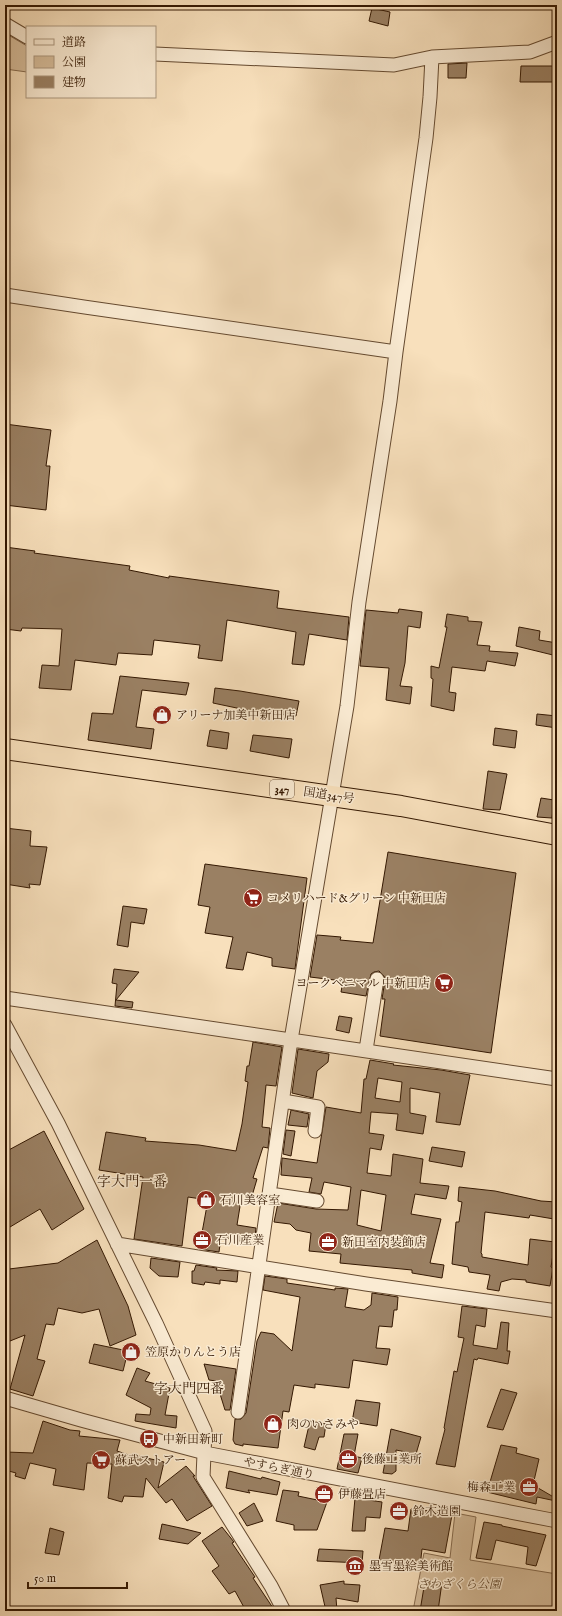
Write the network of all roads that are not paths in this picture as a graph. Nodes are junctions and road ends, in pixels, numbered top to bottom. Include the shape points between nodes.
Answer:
1 (5, 24) edge
2 (26, 36) edge
3 (557, 42) edge
4 (156, 54) edge
5 (432, 57) junction
6 (5, 295) edge
7 (396, 352) junction
8 (5, 749) edge
9 (331, 796) junction
10 (557, 835) edge
11 (377, 979) dead end
12 (5, 998) edge
13 (5, 1025) edge
14 (291, 1040) junction
15 (366, 1050) junction
16 (557, 1079) edge
17 (283, 1101) junction
18 (316, 1131) dead end
19 (270, 1194) junction
20 (317, 1200) dead end
21 (117, 1244) junction
22 (258, 1267) junction
23 (557, 1311) edge
24 (5, 1398) edge
25 (238, 1412) dead end
26 (205, 1453) junction
27 (557, 1521) edge
28 (284, 1611) edge

1 - 2 street
3 - 5 street via 530,52
4 - 5 street via 394,65
5 - 7 street via 426,138
6 - 7 street
7 - 9 street
8 - 9 highway, 国道347号 / 347
9 - 10 highway, 国道347号 / 347 via 401,806
9 - 14 street
11 - 15 street
12 - 14 street
13 - 21 street via 58,1123
14 - 15 street
14 - 17 street
15 - 16 street
17 - 18 street via 318,1107
17 - 19 street
19 - 20 street
19 - 22 street
21 - 22 street
21 - 26 street via 205,1431
22 - 23 street
22 - 25 street
24 - 26 street, やすらぎ通り
26 - 27 street, やすらぎ通り
26 - 28 street via 203,1478

